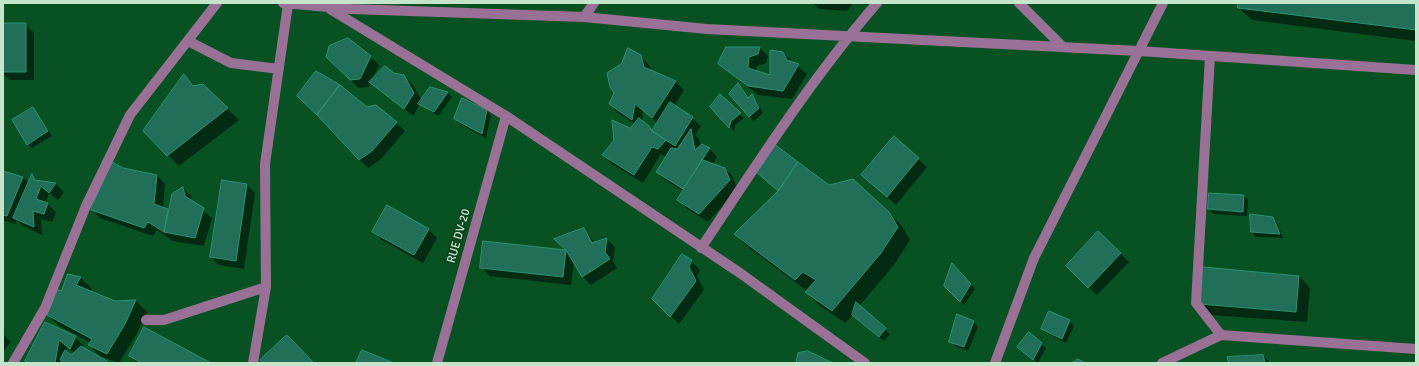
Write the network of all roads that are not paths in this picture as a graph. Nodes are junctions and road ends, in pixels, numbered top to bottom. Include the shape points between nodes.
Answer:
1 (217, 3) edge
2 (285, 3) edge
3 (594, 3) edge
4 (877, 3) edge
5 (1019, 3) edge
6 (1163, 3) edge
7 (309, 4) edge
8 (328, 8) junction
9 (584, 17) junction
10 (847, 38) junction
11 (188, 40) junction
12 (1063, 47) junction
13 (1139, 51) junction
14 (1210, 56) junction
15 (278, 69) junction
16 (1416, 70) edge
17 (506, 116) junction
18 (701, 248) junction
19 (266, 287) junction
20 (146, 320) dead end
21 (1221, 335) junction
22 (1416, 349) edge
23 (13, 363) edge
24 (253, 363) edge
25 (437, 363) edge
26 (865, 363) edge
27 (995, 363) edge
28 (1162, 363) edge

1 - 11 street
2 - 7 street
2 - 15 street
3 - 9 street
4 - 10 street
5 - 12 street
6 - 13 street
7 - 8 street
8 - 9 street
8 - 17 street
9 - 10 street via 707,29
10 - 12 street
10 - 18 street via 773,140
11 - 15 street via 231,63
11 - 23 street via 130,115 86,206 45,308
12 - 13 street
13 - 14 street
13 - 27 street via 1034,258
14 - 16 street
14 - 21 street via 1196,303
15 - 19 street via 265,164
17 - 18 street
17 - 25 street, RUE DV-20
18 - 26 street
19 - 20 street via 164,320
19 - 24 street
21 - 22 street
21 - 28 street

